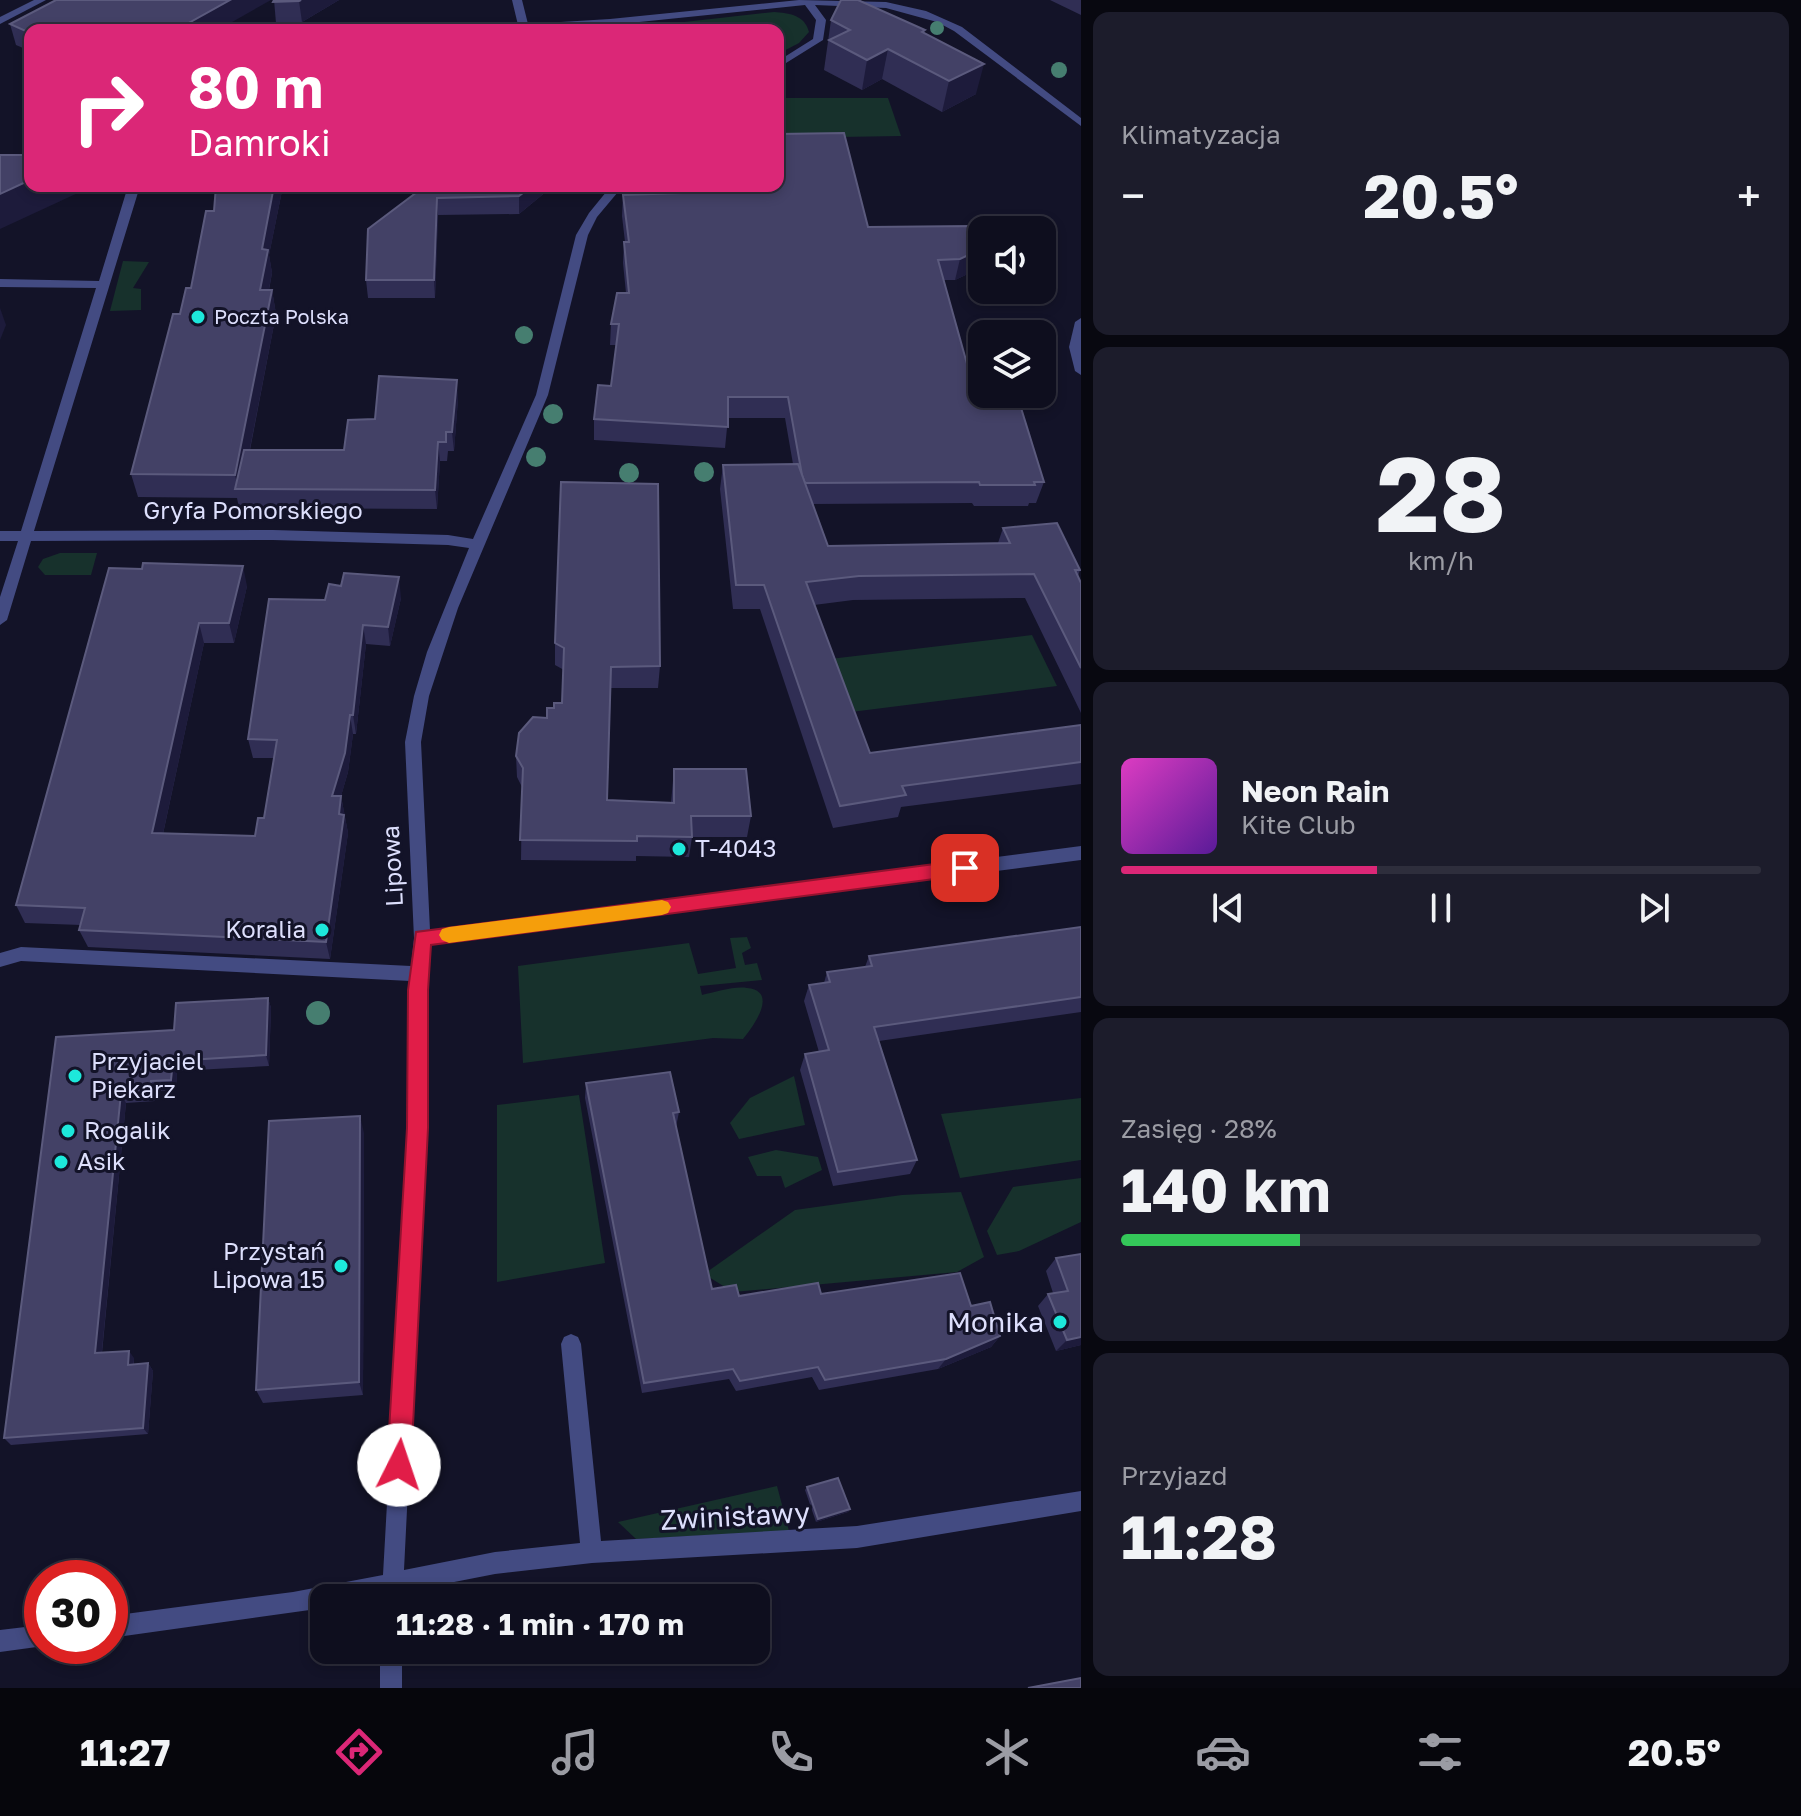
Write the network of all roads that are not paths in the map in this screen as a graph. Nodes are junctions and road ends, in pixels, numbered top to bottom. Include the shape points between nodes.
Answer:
1 (41, 0) edge
2 (517, 0) edge
3 (807, 1) edge
4 (0, 21) edge
5 (523, 24) edge
6 (629, 24) edge
7 (784, 61) edge
8 (1081, 123) edge
9 (132, 192) edge
10 (613, 192) edge
11 (0, 283) edge
12 (103, 285) junction
13 (1081, 322) edge
14 (1081, 371) edge
15 (0, 536) edge
16 (25, 536) junction
17 (479, 545) junction
18 (0, 620) edge
19 (1081, 853) edge
20 (422, 938) junction
21 (0, 960) edge
22 (421, 974) junction
23 (571, 1344) dead end
24 (1081, 1501) edge
25 (592, 1552) junction
26 (392, 1584) edge
27 (418, 1584) edge
28 (310, 1601) edge
29 (128, 1625) edge
30 (24, 1638) edge
31 (0, 1641) edge
32 (391, 1664) edge
33 (391, 1688) edge

1 - 4 street
2 - 5 street
3 - 6 street
3 - 7 street via 821,20 818,40
3 - 8 street via 890,6 940,19
9 - 12 street
10 - 17 street, Lipowa via 582,234 541,396
11 - 12 street
12 - 16 street
13 - 14 street via 1075,347
15 - 16 street, Gryfa Pomorskiego
16 - 17 street, Gryfa Pomorskiego via 273,535
16 - 18 street
17 - 20 street, Lipowa via 450,604 417,713 413,742
19 - 20 street
20 - 22 street, Lipowa
21 - 22 street via 21,954
22 - 26 street, Lipowa
23 - 25 street
24 - 25 street, Zwinisławy via 857,1537
25 - 27 street, Zwinisławy via 495,1563
28 - 29 street
30 - 31 street
32 - 33 street

